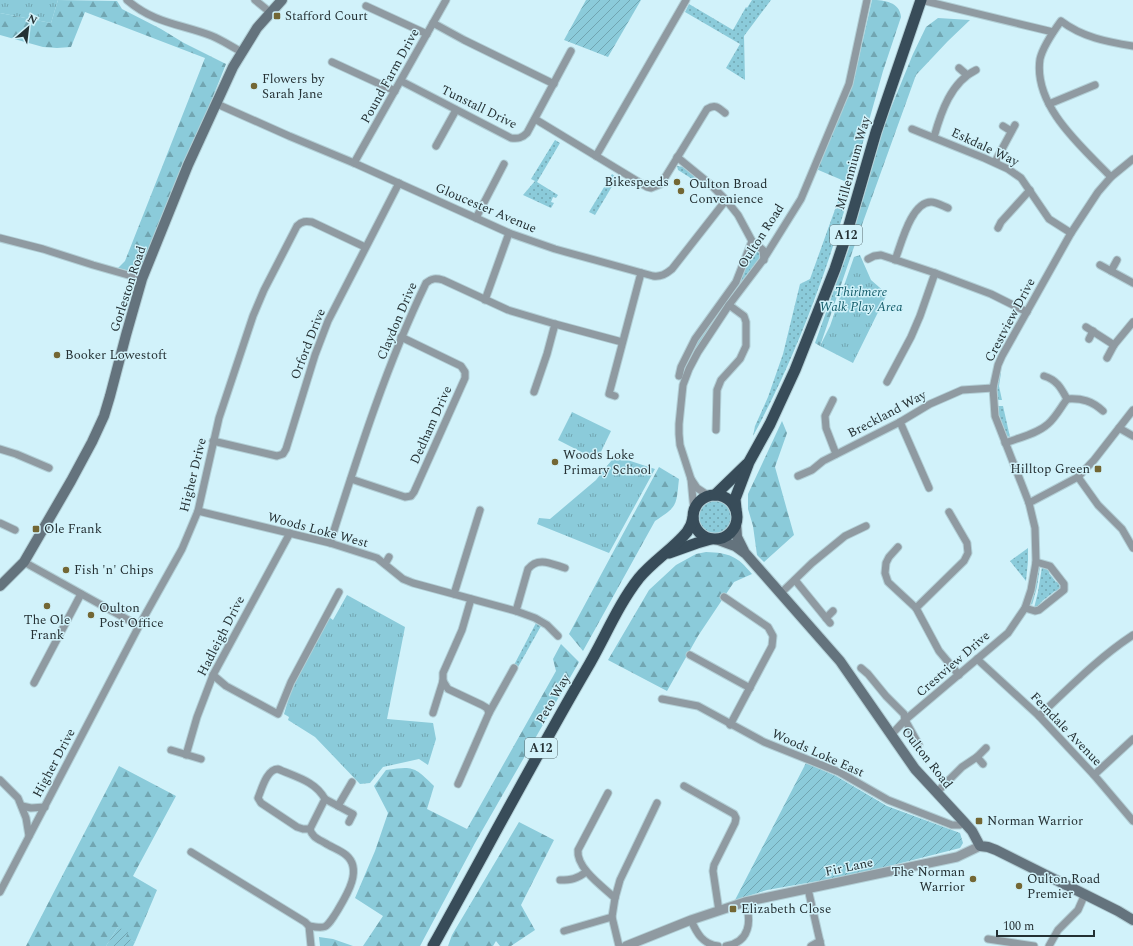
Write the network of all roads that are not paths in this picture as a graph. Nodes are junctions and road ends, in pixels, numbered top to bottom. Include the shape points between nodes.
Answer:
1 (127, 0) edge
2 (255, 0) edge
3 (282, 0) edge
4 (446, 0) edge
5 (686, 0) edge
6 (867, 0) edge
7 (920, 0) edge
8 (366, 6) dead end
9 (271, 13) junction
10 (433, 23) junction
11 (1053, 32) junction
12 (427, 34) junction
13 (1133, 46) edge
14 (571, 51) dead end
15 (242, 52) junction
16 (332, 62) dead end
17 (959, 68) dead end
18 (976, 70) dead end
19 (966, 74) junction
20 (401, 80) junction
21 (554, 84) junction
22 (1095, 85) dead end
23 (395, 92) junction
24 (217, 104) junction
25 (1049, 104) junction
26 (456, 110) junction
27 (725, 113) dead end
28 (535, 119) junction
29 (1003, 126) dead end
30 (912, 130) dead end
31 (934, 137) junction
32 (436, 146) dead end
33 (596, 156) junction
34 (677, 157) junction
35 (1133, 159) edge
36 (995, 162) junction
37 (354, 163) junction
38 (504, 164) dead end
39 (1111, 177) junction
40 (399, 183) junction
41 (1030, 190) junction
42 (726, 200) junction
43 (948, 208) dead end
44 (476, 218) junction
45 (998, 228) dead end
46 (509, 233) junction
47 (1071, 233) junction
48 (0, 238) edge
49 (752, 241) junction
50 (365, 247) junction
51 (868, 259) dead end
52 (764, 260) junction
53 (895, 260) junction
54 (1117, 260) dead end
55 (1100, 265) dead end
56 (1111, 271) junction
57 (641, 273) junction
58 (935, 273) junction
59 (142, 279) junction
60 (1133, 283) edge
61 (485, 300) junction
62 (729, 305) junction
63 (1027, 312) junction
64 (1133, 322) edge
65 (555, 324) junction
66 (1086, 327) dead end
67 (1093, 331) junction
68 (401, 337) junction
69 (1089, 339) dead end
70 (622, 342) junction
71 (1114, 345) junction
72 (1107, 358) dead end
73 (679, 376) dead end
74 (1044, 376) dead end
75 (887, 382) dead end
76 (993, 388) junction
77 (534, 392) dead end
78 (615, 396) dead end
79 (1067, 399) junction
80 (833, 400) dead end
81 (1133, 410) edge
82 (1103, 411) dead end
83 (900, 422) junction
84 (1120, 428) junction
85 (716, 430) dead end
86 (1133, 436) edge
87 (213, 441) junction
88 (1005, 443) junction
89 (0, 449) edge
90 (836, 454) junction
91 (749, 462) junction
92 (49, 468) dead end
93 (798, 476) dead end
94 (1078, 477) junction
95 (351, 479) junction
96 (690, 479) junction
97 (929, 488) dead end
98 (712, 495) junction
99 (1030, 503) junction
100 (736, 509) junction
101 (480, 510) dead end
102 (198, 511) junction
103 (949, 512) dead end
104 (693, 514) junction
105 (0, 523) edge
106 (736, 523) junction
107 (866, 526) dead end
108 (15, 530) dead end
109 (290, 533) junction
110 (714, 539) junction
111 (330, 543) junction
112 (898, 547) dead end
113 (1133, 548) edge
114 (883, 552) dead end
115 (746, 554) junction
116 (389, 557) dead end
117 (661, 557) junction
118 (889, 557) junction
119 (24, 562) junction
120 (1036, 562) junction
121 (385, 564) junction
122 (565, 568) dead end
123 (794, 580) junction
124 (0, 586) edge
125 (339, 592) dead end
126 (781, 593) junction
127 (81, 594) junction
128 (454, 594) junction
129 (724, 598) dead end
130 (471, 599) junction
131 (916, 608) junction
132 (1025, 608) junction
133 (516, 611) junction
134 (833, 611) dead end
135 (139, 626) junction
136 (1133, 635) edge
137 (558, 636) dead end
138 (690, 655) dead end
139 (977, 659) junction
140 (514, 668) dead end
141 (861, 668) dead end
142 (873, 668) dead end
143 (868, 674) junction
144 (213, 675) junction
145 (959, 675) junction
146 (443, 681) junction
147 (34, 683) dead end
148 (750, 688) junction
149 (662, 699) dead end
150 (433, 713) dead end
151 (489, 713) junction
152 (1039, 716) junction
153 (905, 720) junction
154 (730, 725) junction
155 (891, 734) junction
156 (1133, 739) edge
157 (919, 745) dead end
158 (986, 748) dead end
159 (171, 750) dead end
160 (186, 755) junction
161 (977, 757) junction
162 (201, 759) dead end
163 (983, 764) dead end
164 (1094, 775) junction
165 (0, 780) edge
166 (352, 782) dead end
167 (458, 784) dead end
168 (684, 786) dead end
169 (608, 793) dead end
170 (936, 794) junction
171 (326, 799) junction
172 (657, 803) dead end
173 (22, 806) junction
174 (338, 806) junction
175 (45, 807) junction
176 (1133, 821) edge
177 (349, 822) dead end
178 (964, 822) junction
179 (310, 829) junction
180 (29, 836) junction
181 (980, 846) junction
182 (191, 852) dead end
183 (586, 872) junction
184 (560, 880) dead end
185 (808, 889) junction
186 (0, 892) edge
187 (1085, 894) junction
188 (615, 898) junction
189 (745, 902) junction
190 (719, 911) junction
191 (612, 917) junction
192 (691, 920) junction
193 (1133, 920) edge
194 (309, 926) junction
195 (564, 931) dead end
196 (988, 939) dead end
197 (820, 944) edge
198 (311, 946) edge
199 (433, 946) edge
200 (619, 946) edge
201 (626, 946) edge
202 (718, 946) edge
203 (726, 946) edge
204 (811, 946) edge
205 (1034, 946) edge
206 (1049, 946) edge

1 - 15 street via 149,16 213,36
2 - 9 street
3 - 9 main road, Gorleston Road
4 - 10 street, Pound Farm Drive
5 - 33 street
6 - 52 street, Oulton Road via 849,84 801,199
7 - 11 street
7 - 91 highway, Millennium Way / A12 via 832,276 795,370
8 - 12 street
9 - 15 main road, Gorleston Road via 257,28
10 - 12 street, Pound Farm Drive
10 - 21 street
11 - 13 street via 1061,21 1073,30 1096,38
11 - 25 street via 1040,58 1043,89
12 - 20 street, Pound Farm Drive
14 - 21 street, Tunstall Drive
15 - 24 main road, Gorleston Road
16 - 23 street
17 - 19 street
18 - 19 street
19 - 31 street via 946,104
20 - 23 street, Pound Farm Drive
20 - 26 street, Tunstall Drive
21 - 28 street, Tunstall Drive
22 - 25 street
23 - 37 street, Pound Farm Drive
24 - 37 street, Gloucester Avenue
24 - 59 main road, Gorleston Road via 188,165
25 - 39 street via 1073,137
26 - 28 street, Tunstall Drive via 514,138 520,138 527,133
26 - 32 street
27 - 34 street via 714,106 707,109
28 - 33 street
29 - 36 street via 1013,128
30 - 31 street, Eskdale Way
31 - 36 street, Eskdale Way
33 - 34 street via 651,188 661,184
34 - 42 street
35 - 39 street, Crestview Drive
36 - 41 street, Eskdale Way via 1021,178
37 - 40 street, Gloucester Avenue
38 - 44 street
39 - 47 street, Crestview Drive
40 - 44 street, Gloucester Avenue
40 - 50 street, Orford Drive
41 - 45 street
41 - 47 street, Eskdale Way via 1049,219
42 - 49 street via 738,215
42 - 57 street, Gloucester Avenue via 672,269 658,276
43 - 53 street via 940,201 921,205 912,214
44 - 46 street, Gloucester Avenue
46 - 57 street, Gloucester Avenue
46 - 61 street
47 - 63 street, Crestview Drive
48 - 59 street via 43,248
49 - 52 street via 763,250
49 - 73 street via 736,282 695,339
50 - 87 street, Orford Drive via 328,321 283,454 277,456
50 - 87 street, Higher Drive via 312,222 306,221 297,226 253,316
51 - 53 street via 881,255
52 - 62 street, Oulton Road
53 - 58 street
54 - 56 street
55 - 56 street
56 - 60 street
57 - 70 street
58 - 63 street via 991,294
58 - 75 street via 920,316
59 - 119 main road, Gorleston Road via 104,416 71,481
61 - 65 street, Claydon Drive
61 - 68 street, Claydon Drive via 443,280 430,279
62 - 85 street via 744,316 746,346 740,359 721,380
62 - 96 street, Oulton Road via 688,369 683,385 679,434
63 - 76 street, Crestview Drive via 998,365
64 - 71 street
65 - 70 street, Claydon Drive
65 - 77 street
66 - 67 street
67 - 69 street
67 - 71 street
68 - 95 street, Claydon Drive
68 - 95 street, Dedham Drive via 461,366 465,378 411,496 406,497
70 - 78 street via 609,394
71 - 72 street
74 - 79 street via 1055,375
76 - 83 street, Breckland Way via 962,390 930,404
76 - 88 street, Crestview Drive via 994,416
79 - 82 street via 1078,398
79 - 88 street via 1048,425
80 - 90 street via 826,416 826,428
81 - 84 street
83 - 90 street, Breckland Way
83 - 97 street
84 - 86 street
84 - 94 street
87 - 102 street, Higher Drive
88 - 99 street, Crestview Drive
89 - 92 street
90 - 93 street, Breckland Way
91 - 98 highway, Millennium Way / A12
91 - 100 highway, Millennium Way / A12 via 735,500
94 - 99 street
94 - 113 street via 1098,505 1122,529
95 - 111 street, Claydon Drive
96 - 98 street, Oulton Road via 697,488
96 - 104 street, Oulton Road
98 - 100 highway via 725,497
98 - 104 highway via 699,501
99 - 120 street, Crestview Drive via 1035,528
100 - 106 highway
101 - 128 street
102 - 109 street, Woods Loke West
102 - 135 street, Higher Drive via 182,549
103 - 131 street via 966,543 968,553 964,561
104 - 110 highway via 694,524 700,534
104 - 117 highway, Peto Way / A12 via 687,532
105 - 108 street
106 - 110 highway via 731,533
106 - 115 main road, Oulton Road via 737,537
107 - 123 street via 845,536
109 - 111 street, Woods Loke West
109 - 144 street, Hadleigh Drive
110 - 115 main road, Oulton Road via 735,546
110 - 117 highway, Peto Way / A12
111 - 121 street, Woods Loke West via 377,558
112 - 118 street
114 - 118 street
115 - 126 main road, Oulton Road
116 - 121 street
117 - 199 highway, Peto Way / A12 via 639,579 624,602
118 - 131 street via 885,573 888,582
119 - 124 main road, Gorleston Road
119 - 127 street
120 - 132 street, Crestview Drive
120 - 132 street via 1050,566 1064,584 1064,590 1039,610
121 - 128 street, Woods Loke West via 403,579
122 - 133 street via 542,561 531,564
123 - 126 street
123 - 134 street via 828,620
125 - 144 street via 291,682 281,715 226,686
126 - 155 main road, Oulton Road via 840,660
127 - 135 street
127 - 147 street
128 - 130 street, Woods Loke West
129 - 148 street via 768,627 773,636 772,646
130 - 133 street, Woods Loke West
130 - 146 street via 462,630 443,673
131 - 145 street via 939,651
132 - 139 street, Crestview Drive via 1008,633
133 - 137 street, Woods Loke West via 547,625
135 - 175 street, Higher Drive
136 - 152 street via 1096,663
138 - 148 street
139 - 145 street, Crestview Drive
139 - 152 street, Ferndale Avenue
140 - 151 street
141 - 143 street
142 - 143 street
143 - 153 street via 904,714
144 - 160 street, Hadleigh Drive
145 - 153 street, Crestview Drive
146 - 150 street
146 - 151 street via 448,689 482,705
148 - 154 street
149 - 154 street, Woods Loke East via 698,706
151 - 167 street
152 - 164 street, Ferndale Avenue
153 - 155 street, Crestview Drive
153 - 157 street
154 - 178 street, Woods Loke East via 764,742 839,772 888,800 952,825
155 - 170 main road, Oulton Road
156 - 164 street
158 - 161 street
159 - 160 street
160 - 162 street
161 - 163 street
161 - 170 street via 962,767
164 - 176 street, Ferndale Avenue
165 - 173 street via 18,798
166 - 174 street
168 - 190 street via 734,814 736,818 714,865
169 - 183 street via 578,850
170 - 178 main road, Oulton Road
171 - 174 street
171 - 179 street
171 - 179 street via 313,784 278,769 270,772 256,798 297,827
172 - 188 street via 620,880
173 - 175 street
173 - 180 street
174 - 177 street via 353,814
175 - 180 street, Higher Drive
178 - 181 main road, Oulton Road
179 - 194 street via 314,837 346,856 354,869 354,875 348,891 328,925 322,928
180 - 186 street, Higher Drive
181 - 185 street, Fir Lane via 957,857
181 - 187 main road via 988,846
182 - 194 street
183 - 184 street via 577,879
183 - 188 street
185 - 189 street, Fir Lane
185 - 197 street
187 - 193 main road
187 - 206 street via 1078,910 1058,930
188 - 191 street
189 - 190 street, Fir Lane
189 - 203 street via 750,917 748,928 737,942
190 - 192 street, Fir Lane
191 - 195 street
191 - 200 street
192 - 201 street, Fir Lane
192 - 202 street via 702,939
194 - 198 street
196 - 205 street
197 - 204 street

